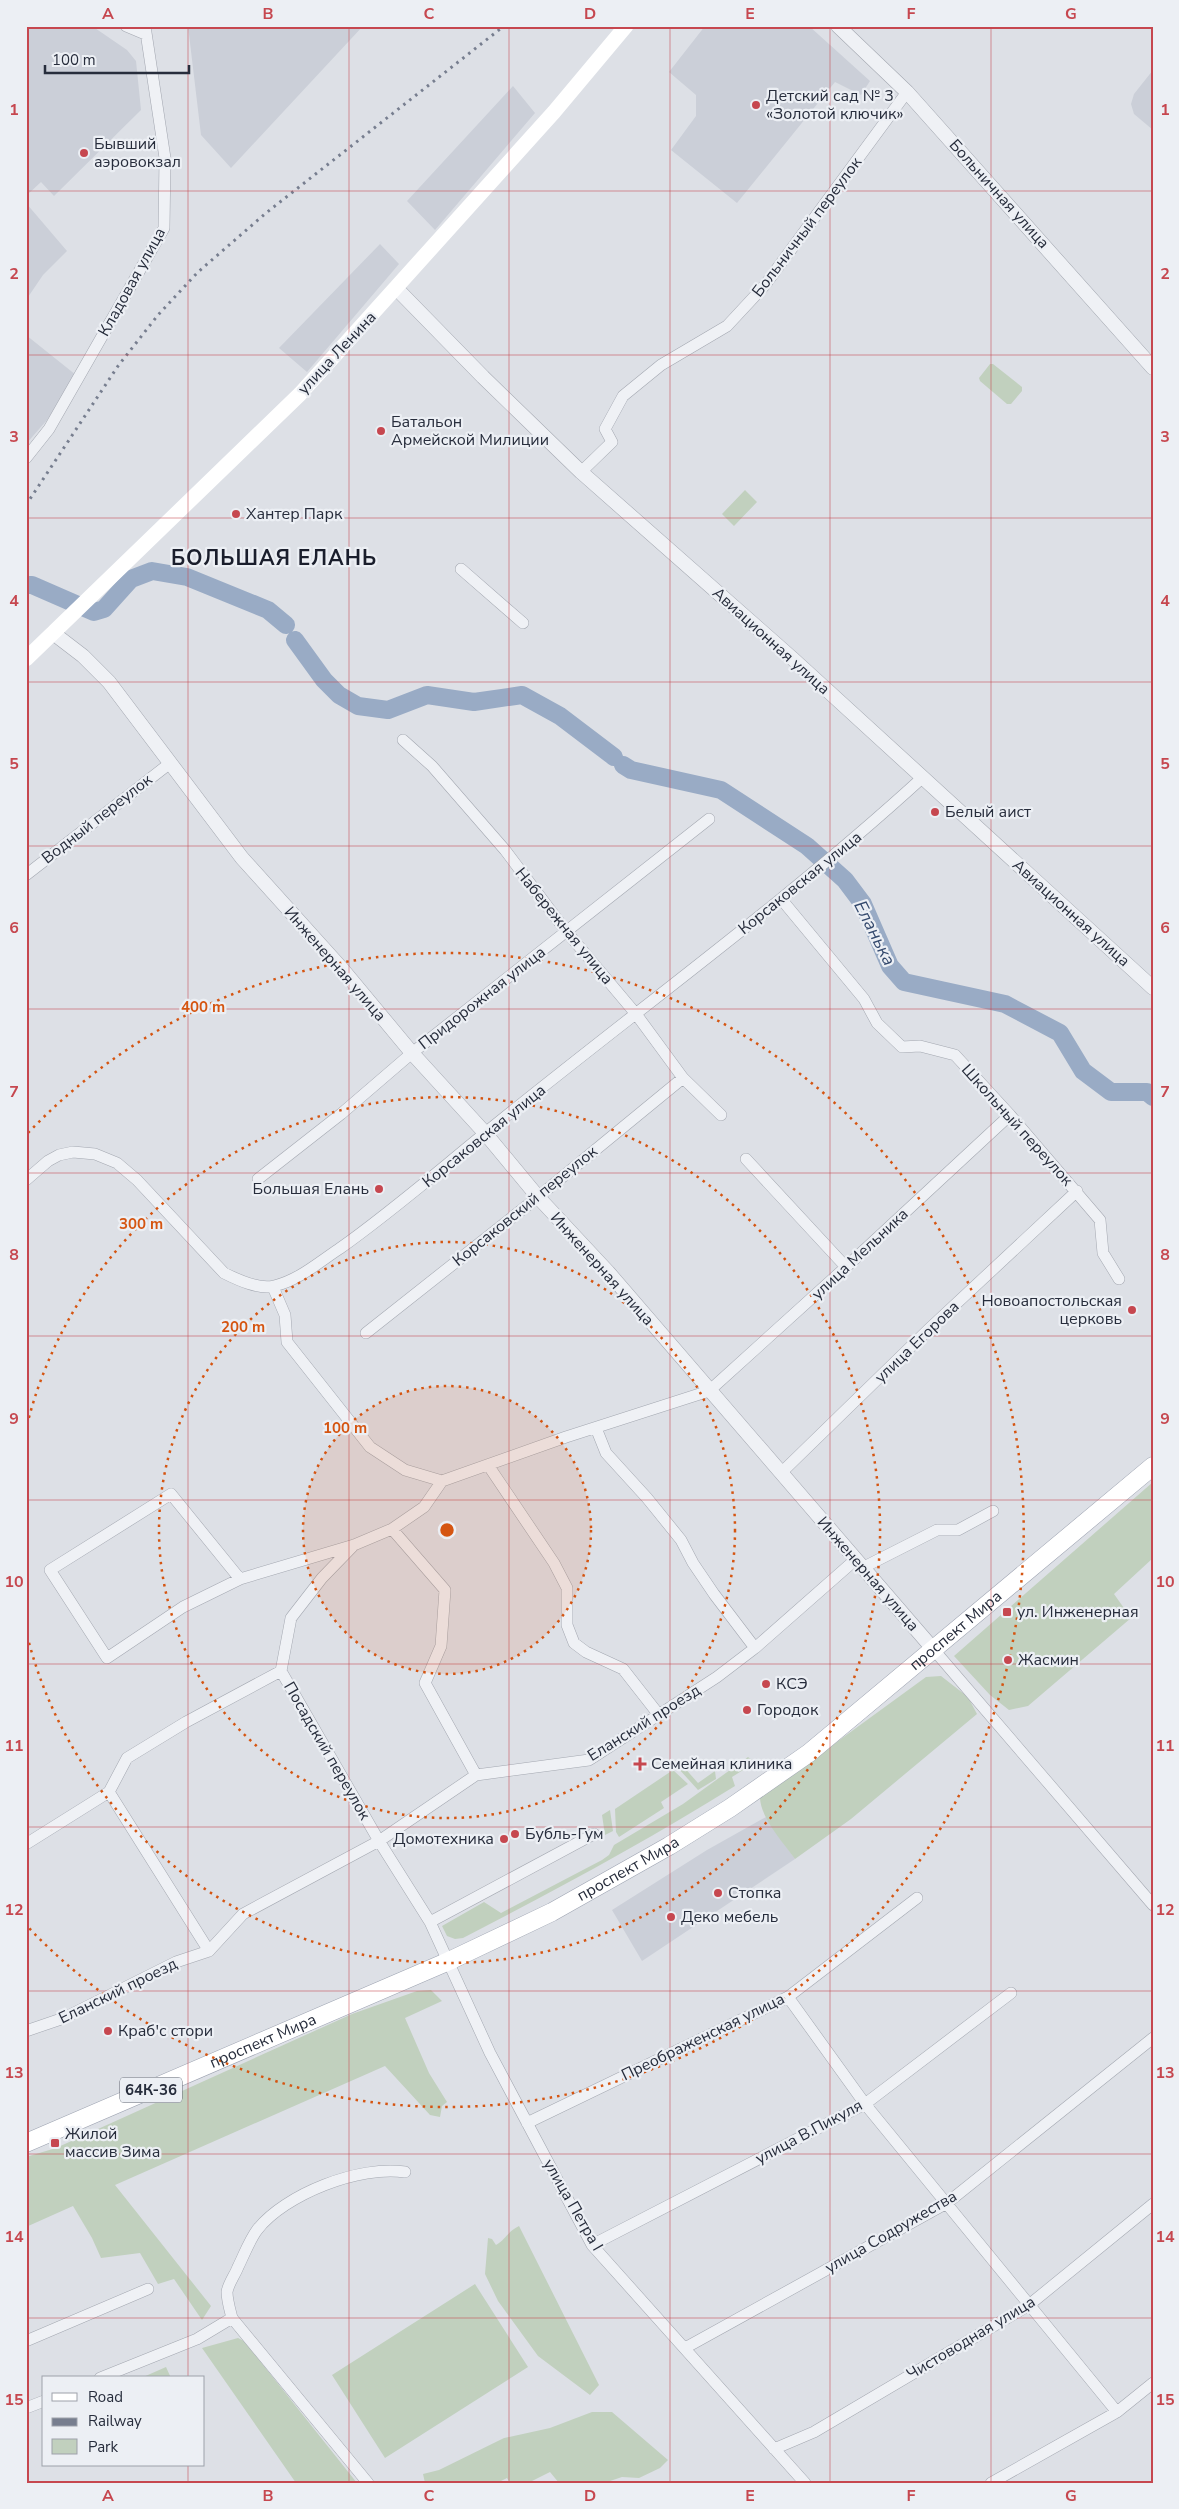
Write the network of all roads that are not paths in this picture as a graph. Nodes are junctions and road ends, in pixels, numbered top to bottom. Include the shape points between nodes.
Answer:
1 (126, 26) edge
2 (626, 26) edge
3 (838, 26) edge
4 (145, 30) edge
5 (907, 92) junction
6 (396, 288) junction
7 (1153, 368) edge
8 (26, 458) edge
9 (581, 472) junction
10 (461, 569) dead end
11 (523, 623) dead end
12 (53, 634) junction
13 (26, 659) edge
14 (403, 740) dead end
15 (169, 764) junction
16 (922, 778) junction
17 (709, 819) dead end
18 (26, 875) edge
19 (782, 900) junction
20 (566, 931) junction
21 (1153, 988) edge
22 (636, 1014) junction
23 (412, 1053) junction
24 (682, 1078) junction
25 (1010, 1115) junction
26 (721, 1116) dead end
27 (485, 1133) junction
28 (746, 1160) dead end
29 (258, 1179) dead end
30 (26, 1180) edge
31 (1077, 1191) junction
32 (538, 1197) junction
33 (846, 1267) junction
34 (1119, 1279) dead end
35 (273, 1287) junction
36 (366, 1332) dead end
37 (709, 1391) junction
38 (596, 1428) junction
39 (488, 1465) junction
40 (1153, 1466) edge
41 (781, 1473) junction
42 (442, 1481) junction
43 (993, 1511) dead end
44 (392, 1529) junction
45 (354, 1545) junction
46 (859, 1563) junction
47 (240, 1579) junction
48 (755, 1648) junction
49 (934, 1650) junction
50 (281, 1671) junction
51 (659, 1715) junction
52 (476, 1774) junction
53 (109, 1792) junction
54 (594, 1834) dead end
55 (379, 1841) junction
56 (26, 1844) edge
57 (917, 1898) dead end
58 (1153, 1905) edge
59 (430, 1922) junction
60 (209, 1951) junction
61 (449, 1961) junction
62 (1011, 1993) dead end
63 (788, 1997) junction
64 (26, 2031) edge
65 (1153, 2038) edge
66 (865, 2104) junction
67 (527, 2122) junction
68 (26, 2143) edge
69 (405, 2172) dead end
70 (947, 2203) junction
71 (1153, 2204) edge
72 (592, 2245) junction
73 (148, 2289) dead end
74 (1029, 2305) junction
75 (232, 2318) junction
76 (26, 2341) edge
77 (685, 2348) junction
78 (105, 2376) edge
79 (1153, 2383) edge
80 (42, 2402) edge
81 (26, 2408) edge
82 (1117, 2412) junction
83 (774, 2449) junction
84 (368, 2483) edge
85 (804, 2483) edge
86 (991, 2483) edge

1 - 4 street
2 - 6 main road, улица Ленина via 554,112
3 - 5 street, Больничная улица
4 - 8 street, Кладовая улица via 165,158 164,228 49,429
5 - 7 street, Больничная улица
5 - 9 street, Больничный переулок via 766,285 727,326 661,365 623,396 605,429 612,442
6 - 9 street, Авиационная улица
6 - 12 main road, улица Ленина via 296,397
9 - 16 street, Авиационная улица
10 - 11 street
12 - 13 main road, улица Ленина
12 - 15 street, Инженерная улица via 83,656 109,682
14 - 20 street, Набережная улица via 432,766 505,850
15 - 18 street, Водный переулок
15 - 23 street, Инженерная улица via 242,858 343,970
16 - 19 street, Корсаковская улица
16 - 21 street, Авиационная улица
17 - 20 street, Придорожная улица
19 - 22 street, Корсаковская улица
19 - 25 street, Школьный переулок via 864,999 877,1023 902,1047 920,1046 955,1056
20 - 22 street, Набережная улица
20 - 23 street, Придорожная улица
22 - 24 street, Набережная улица
22 - 27 street, Корсаковская улица
23 - 27 street, Инженерная улица
23 - 29 street, Придорожная улица
24 - 26 street, Набережная улица
24 - 32 street, Корсаковский переулок
25 - 31 street, Школьный переулок
25 - 33 street, улица Мельника
27 - 32 street, Инженерная улица
27 - 35 street, Корсаковская улица via 394,1210 298,1277
28 - 33 street
30 - 35 street via 59,1156 85,1152 101,1156 117,1163 137,1180 224,1273 238,1280
31 - 34 street, Школьный переулок via 1100,1220 1103,1253
31 - 41 street, улица Егорова
32 - 36 street, Корсаковский переулок
32 - 37 street, Инженерная улица via 608,1272
33 - 37 street, улица Мельника
35 - 42 street via 285,1315 287,1342 370,1447 405,1470
37 - 38 street
37 - 41 street, Инженерная улица
38 - 39 street
38 - 48 street via 606,1454 681,1540 708,1587
39 - 42 street
39 - 51 street via 554,1563 567,1588 567,1625 574,1643 623,1669
40 - 49 main road, проспект Мира
41 - 46 street, Инженерная улица
42 - 44 street, Посадский переулок via 424,1507
43 - 46 street via 958,1530 937,1530
44 - 45 street, Посадский переулок
44 - 52 street via 445,1590 441,1646 425,1683
45 - 47 street, Посадский переулок
45 - 50 street, Посадский переулок via 322,1578 291,1618
46 - 48 street, Еланский проезд
46 - 49 street, Инженерная улица
47 - 47 street, Посадский переулок via 183,1607 107,1658 50,1570 171,1494
48 - 51 street, Еланский проезд
49 - 58 street, Инженерная улица
49 - 61 main road, проспект Мира via 809,1753 730,1808 552,1912
50 - 53 street via 127,1758
50 - 55 street, Посадский переулок
51 - 52 street, Еланский проезд via 589,1760
52 - 55 street, Еланский проезд
53 - 56 street
53 - 60 street
54 - 59 street
55 - 59 street, Посадский переулок
55 - 60 street, Еланский проезд via 243,1914
57 - 63 street, Преображенская улица
59 - 61 street, Посадский переулок
60 - 64 street, Еланский проезд via 176,1962 64,2018
61 - 67 street, улица Петра I via 490,2053
61 - 68 main road, проспект Мира / 64К-36
62 - 66 street, улица В.Пикуля
63 - 66 street
63 - 67 street, Преображенская улица
65 - 70 street, улица Содружества
66 - 70 street
66 - 72 street, улица В.Пикуля
67 - 72 street, улица Петра I
69 - 75 street via 388,2170 330,2184 291,2201 270,2217 248,2244 227,2291
70 - 74 street
70 - 77 street, улица Содружества
71 - 74 street, Чистоводная улица
72 - 77 street, улица Петра I
73 - 76 street
74 - 82 street
74 - 83 street, Чистоводная улица via 814,2432
75 - 78 street via 197,2339
75 - 84 street
77 - 83 street, улица Петра I
79 - 82 street
80 - 81 street
82 - 86 street
83 - 85 street, улица Петра I

